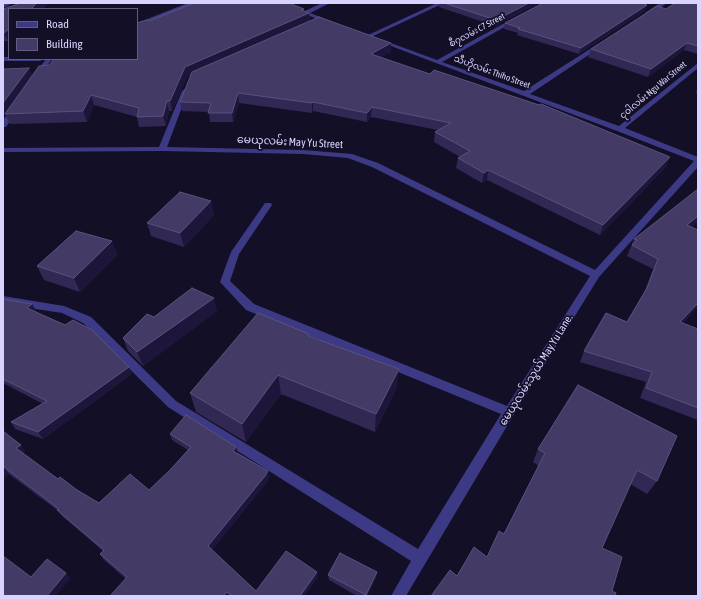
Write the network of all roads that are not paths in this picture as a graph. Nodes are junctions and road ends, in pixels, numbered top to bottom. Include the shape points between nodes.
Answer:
1 (10, 3) edge
2 (193, 3) edge
3 (279, 3) edge
4 (327, 3) edge
5 (441, 3) edge
6 (664, 3) edge
7 (3, 6) edge
8 (304, 13) junction
9 (644, 16) edge
10 (519, 18) edge
11 (323, 20) junction
12 (316, 23) edge
13 (336, 24) edge
14 (138, 25) edge
15 (604, 42) edge
16 (48, 60) edge
17 (437, 62) junction
18 (698, 65) edge
19 (32, 83) edge
20 (187, 86) edge
21 (525, 94) junction
22 (20, 101) edge
23 (3, 125) edge
24 (620, 129) junction
25 (162, 148) junction
26 (3, 150) edge
27 (698, 161) edge
28 (268, 204) dead end
29 (596, 275) junction
30 (3, 300) edge
31 (509, 412) junction
32 (420, 558) junction
33 (398, 596) edge

1 - 7 street
2 - 14 street
3 - 8 street
4 - 8 street
5 - 17 street, သီဟိုလမ်း Thiho Street via 365,35
6 - 9 street
8 - 11 street
10 - 17 street, စီ၇လမ်း C7 Street
11 - 12 street
11 - 13 street
15 - 21 street
16 - 19 street
17 - 21 street, သီဟိုလမ်း Thiho Street
18 - 24 street, ငုဝါလမ်း Ngu War Street
20 - 25 street
21 - 24 street, သီဟိုလမ်း Thiho Street
22 - 23 street
24 - 27 street, သီဟိုလမ်း Thiho Street
25 - 26 street, မေယုလမ်း May Yu Street
25 - 29 street, မေယုလမ်း May Yu Street via 350,156 375,165
27 - 29 street, မေယုလမ်းသွယ် May Yu Lane.
28 - 31 street via 234,254 225,282 250,307
29 - 31 street, မေယုလမ်းသွယ် May Yu Lane.
30 - 32 street via 64,310 87,320 172,404
31 - 32 street, မေယုလမ်းသွယ် May Yu Lane.
32 - 33 street, မေယုလမ်းသွယ် May Yu Lane.

